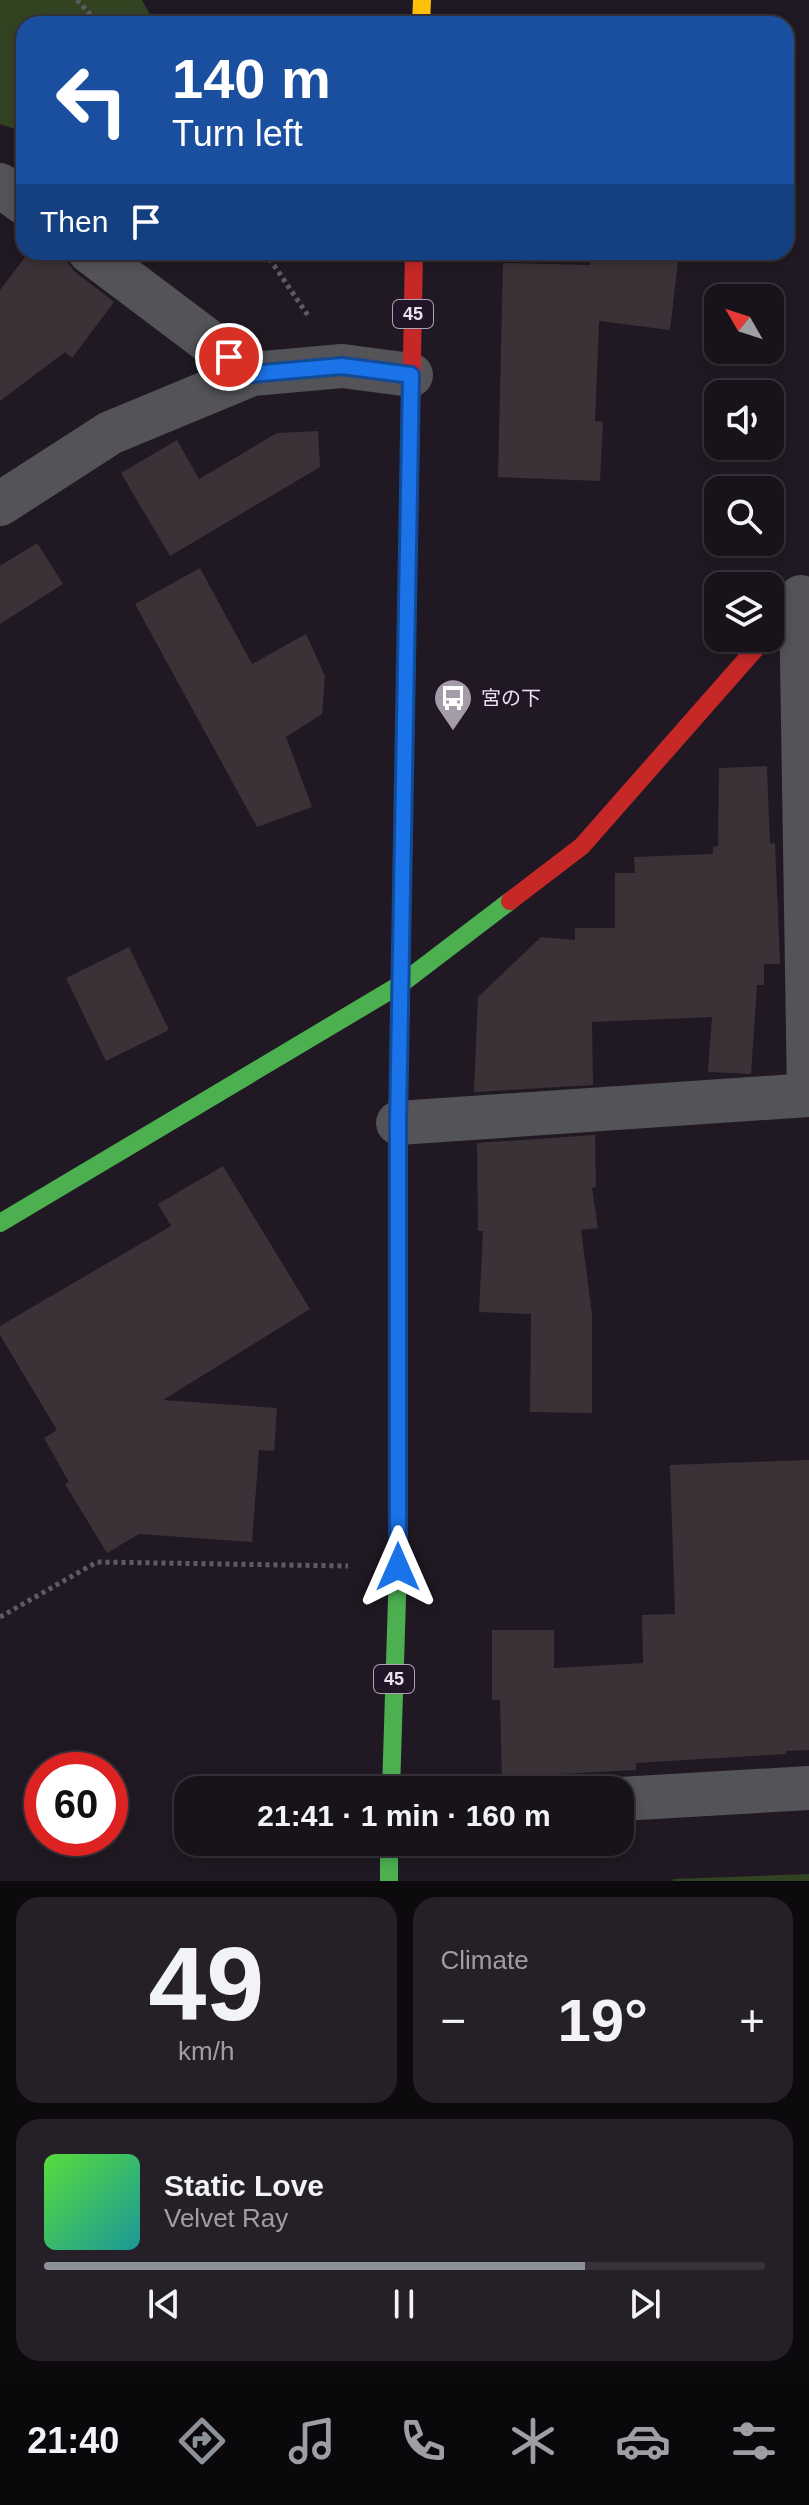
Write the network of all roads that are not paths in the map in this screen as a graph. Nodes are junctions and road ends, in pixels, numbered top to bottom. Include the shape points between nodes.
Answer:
1 (101, 260) edge
2 (414, 260) edge
3 (252, 374) junction
4 (411, 375) junction
5 (0, 504) edge
6 (805, 592) edge
7 (784, 616) edge
8 (753, 652) edge
9 (401, 984) junction
10 (809, 1095) edge
11 (398, 1123) junction
12 (0, 1223) edge
13 (391, 1776) edge
14 (809, 1788) edge
15 (634, 1798) edge
16 (389, 1856) edge
17 (389, 1881) edge

1 - 3 street
2 - 4 main road, 45
3 - 4 street via 342,366
3 - 5 street via 110,433
4 - 9 main road, 45
6 - 7 street
6 - 10 street
8 - 9 main road via 582,846
9 - 11 main road, 45
9 - 12 main road
10 - 11 street
11 - 13 main road, 45 via 398,1567
14 - 15 street
16 - 17 main road

